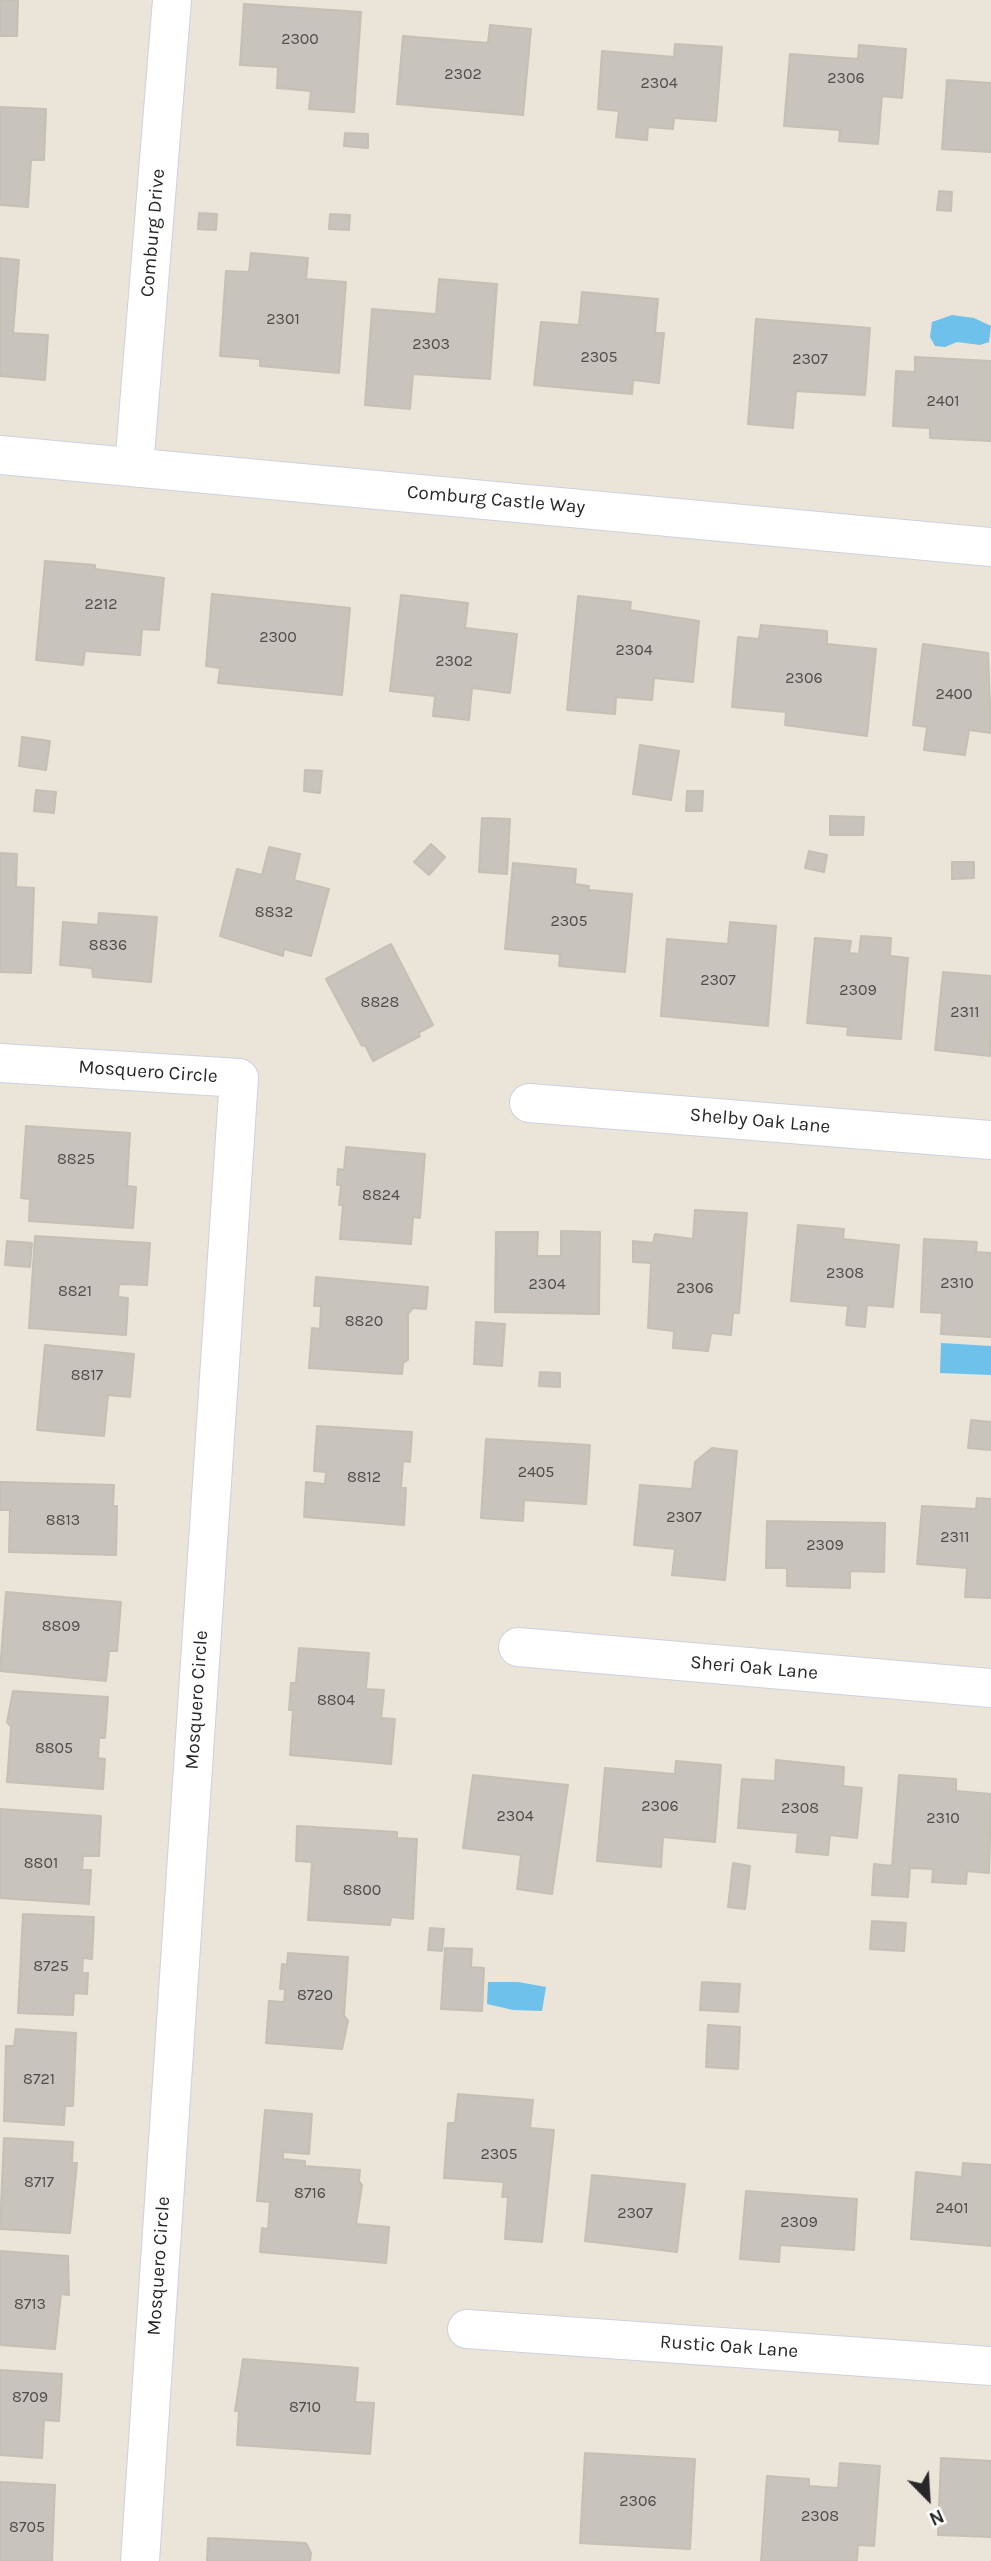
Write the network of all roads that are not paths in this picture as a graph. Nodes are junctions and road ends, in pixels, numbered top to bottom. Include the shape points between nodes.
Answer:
1 (172, 0) edge
2 (0, 455) edge
3 (134, 467) junction
4 (991, 547) edge
5 (0, 1063) edge
6 (529, 1103) dead end
7 (991, 1140) edge
8 (518, 1647) dead end
9 (991, 1688) edge
10 (467, 2329) dead end
11 (991, 2366) edge
12 (139, 2561) edge

1 - 3 street, Comburg Drive
2 - 3 street, Comburg Castle Way
3 - 4 street, Comburg Castle Way
5 - 12 street, Mosquero Circle via 239,1078
6 - 7 street, Shelby Oak Lane
8 - 9 street, Sheri Oak Lane
10 - 11 street, Rustic Oak Lane

